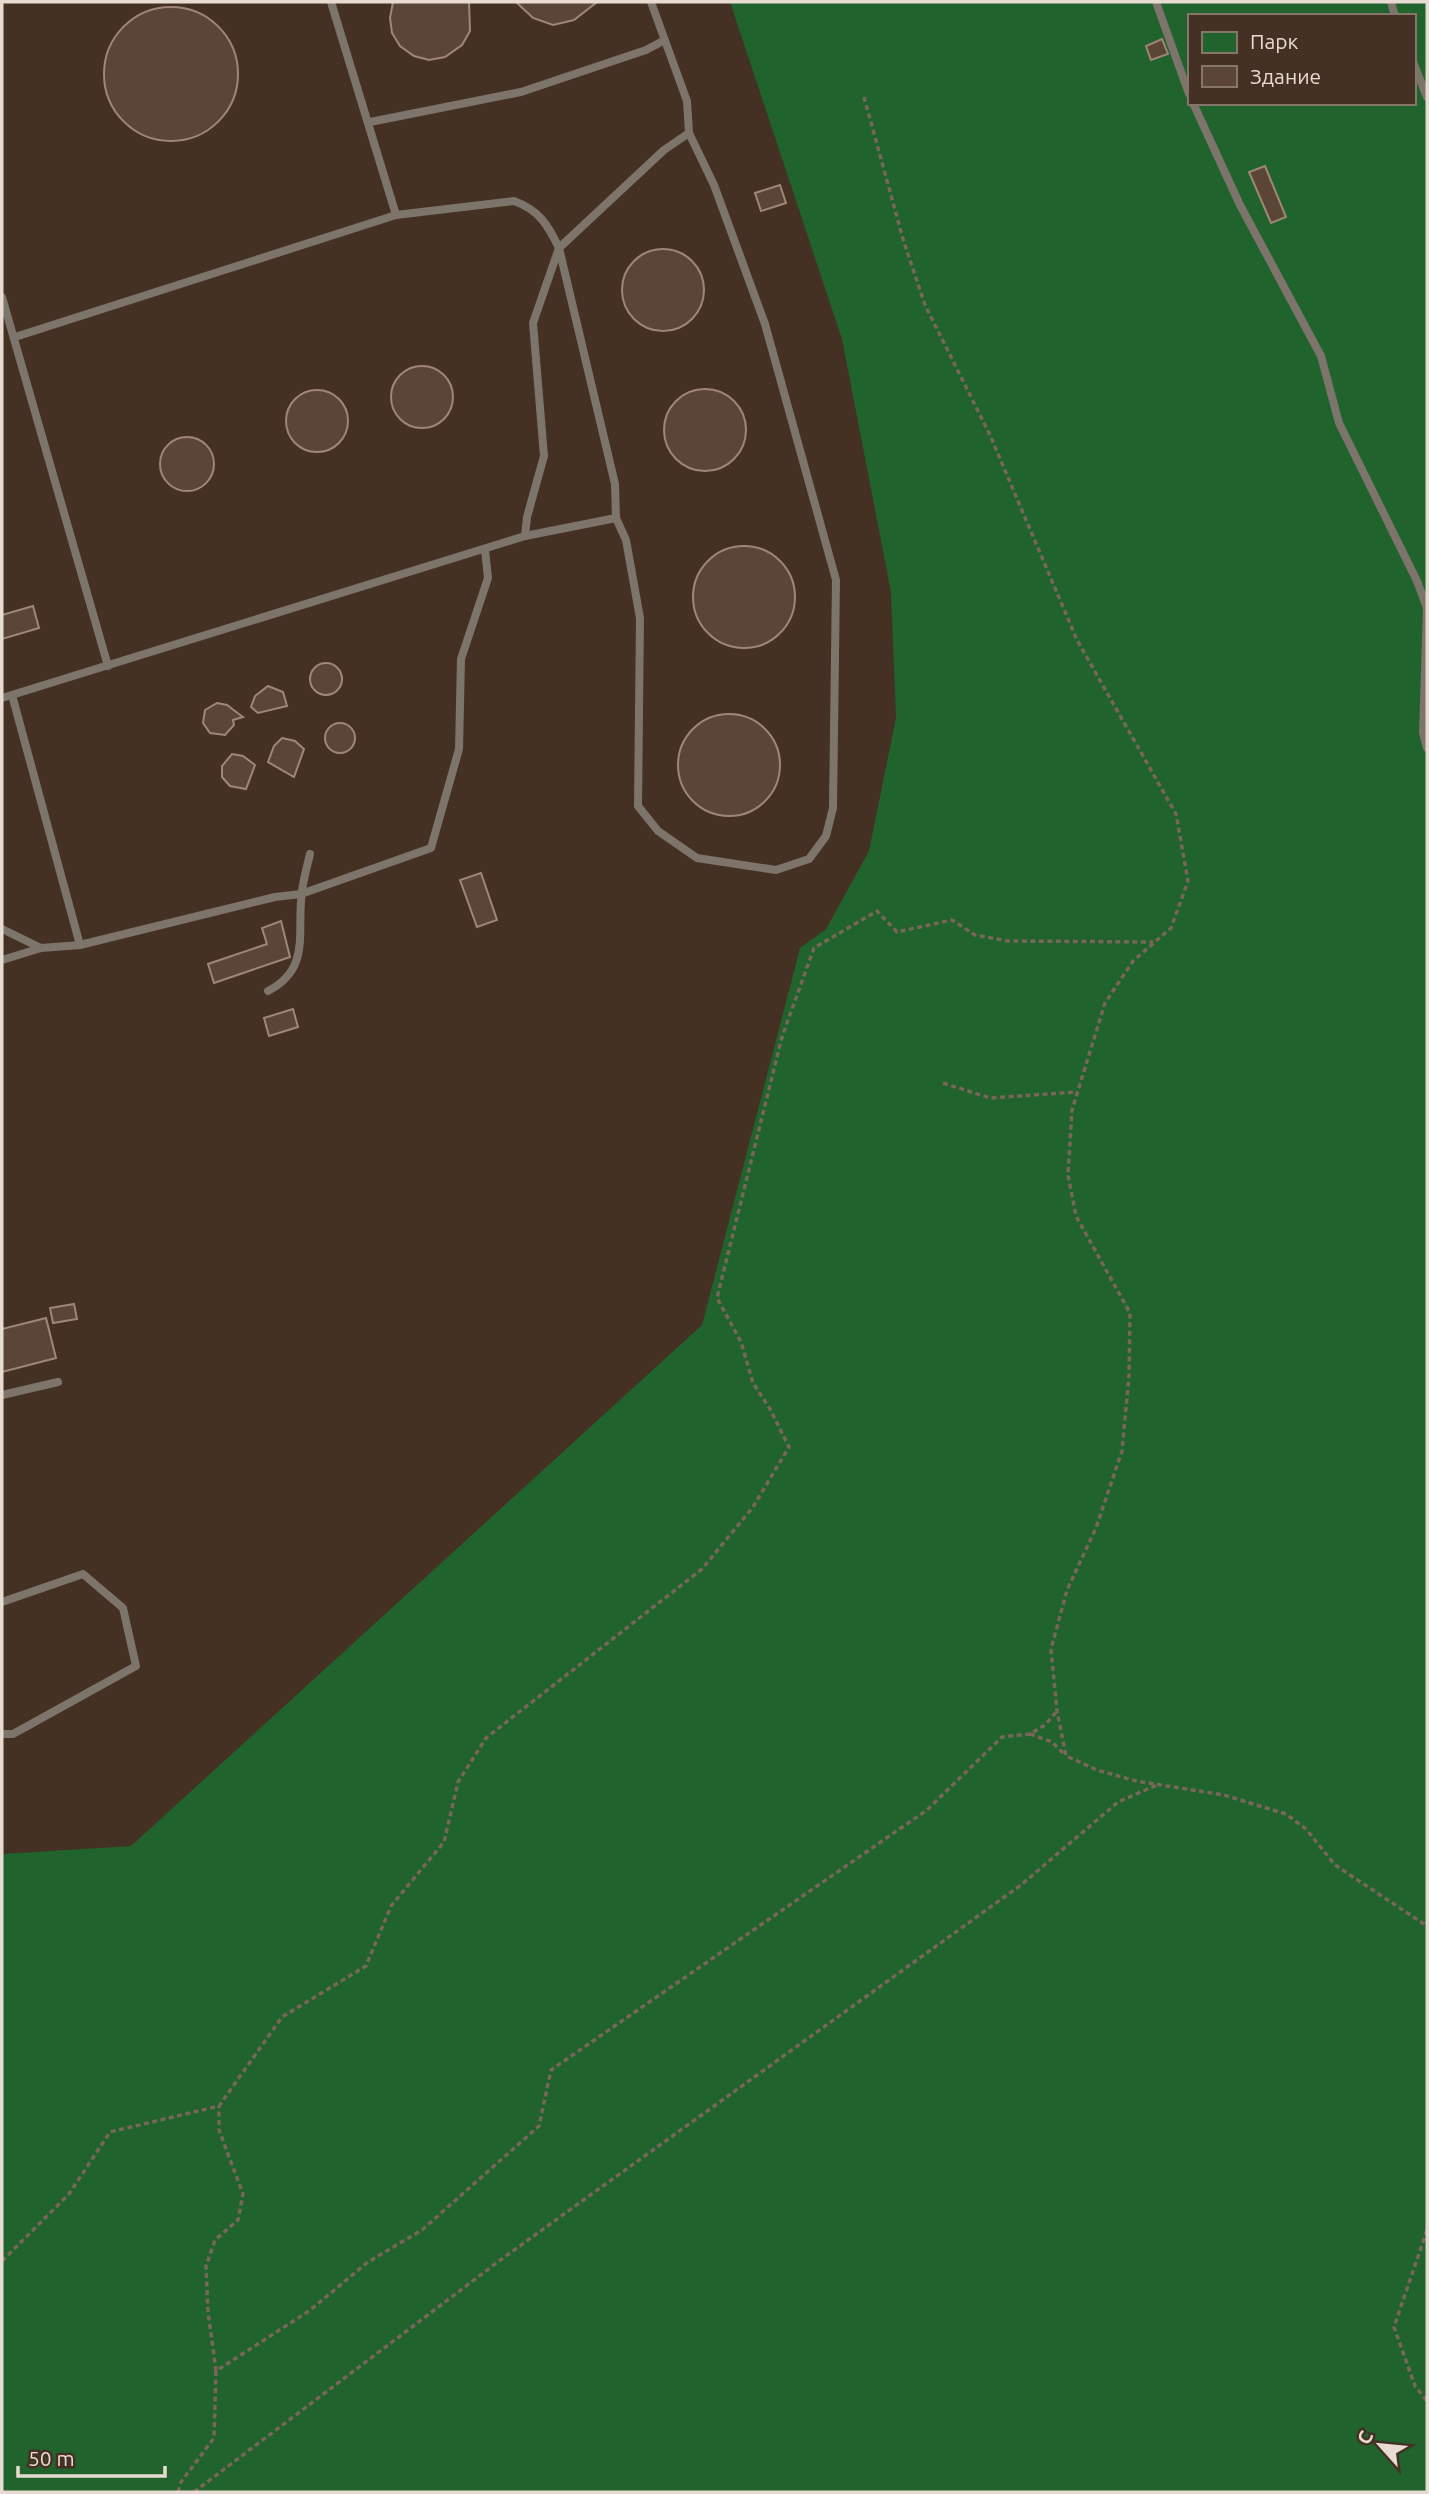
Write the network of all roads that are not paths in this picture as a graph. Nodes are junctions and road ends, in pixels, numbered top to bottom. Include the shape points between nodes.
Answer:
1 (331, 2) edge
2 (651, 2) edge
3 (1156, 2) edge
4 (663, 41) junction
5 (1415, 67) edge
6 (1188, 91) edge
7 (1427, 97) edge
8 (1195, 105) edge
9 (370, 122) junction
10 (689, 133) junction
11 (396, 215) junction
12 (559, 248) junction
13 (2, 297) edge
14 (15, 337) junction
15 (616, 518) junction
16 (525, 536) junction
17 (485, 550) junction
18 (108, 666) junction
19 (12, 695) junction
20 (2, 698) edge
21 (1427, 748) edge
22 (310, 854) dead end
23 (301, 894) junction
24 (2, 929) edge
25 (80, 945) junction
26 (41, 948) junction
27 (2, 960) edge
28 (268, 991) dead end
29 (58, 1382) dead end
30 (2, 1395) edge
31 (2, 1602) edge
32 (2, 1734) edge

1 - 9 lane
2 - 4 lane
3 - 6 lane
4 - 9 lane via 521,92
4 - 10 lane via 687,102
5 - 7 lane
8 - 21 lane via 1240,205 1321,356 1339,423 1427,608 1423,733
9 - 11 lane
10 - 12 lane via 663,150
10 - 15 lane via 714,185 765,324 836,580 834,808 825,836 809,859 776,870 697,858 658,831 638,806 640,618 626,540
11 - 12 lane via 514,201 547,223
11 - 14 lane
12 - 15 lane via 615,484
12 - 16 lane via 533,323 544,456
13 - 14 lane
14 - 18 lane
15 - 16 lane
16 - 17 lane
17 - 18 lane
17 - 23 lane via 488,578 461,659 459,748 430,848
18 - 19 lane
19 - 20 lane
19 - 25 lane
22 - 23 lane
23 - 25 lane
23 - 28 lane via 301,955 281,984
24 - 26 lane
25 - 26 lane
26 - 27 lane
29 - 30 lane
31 - 32 lane via 83,1574 123,1608 136,1667 13,1734

